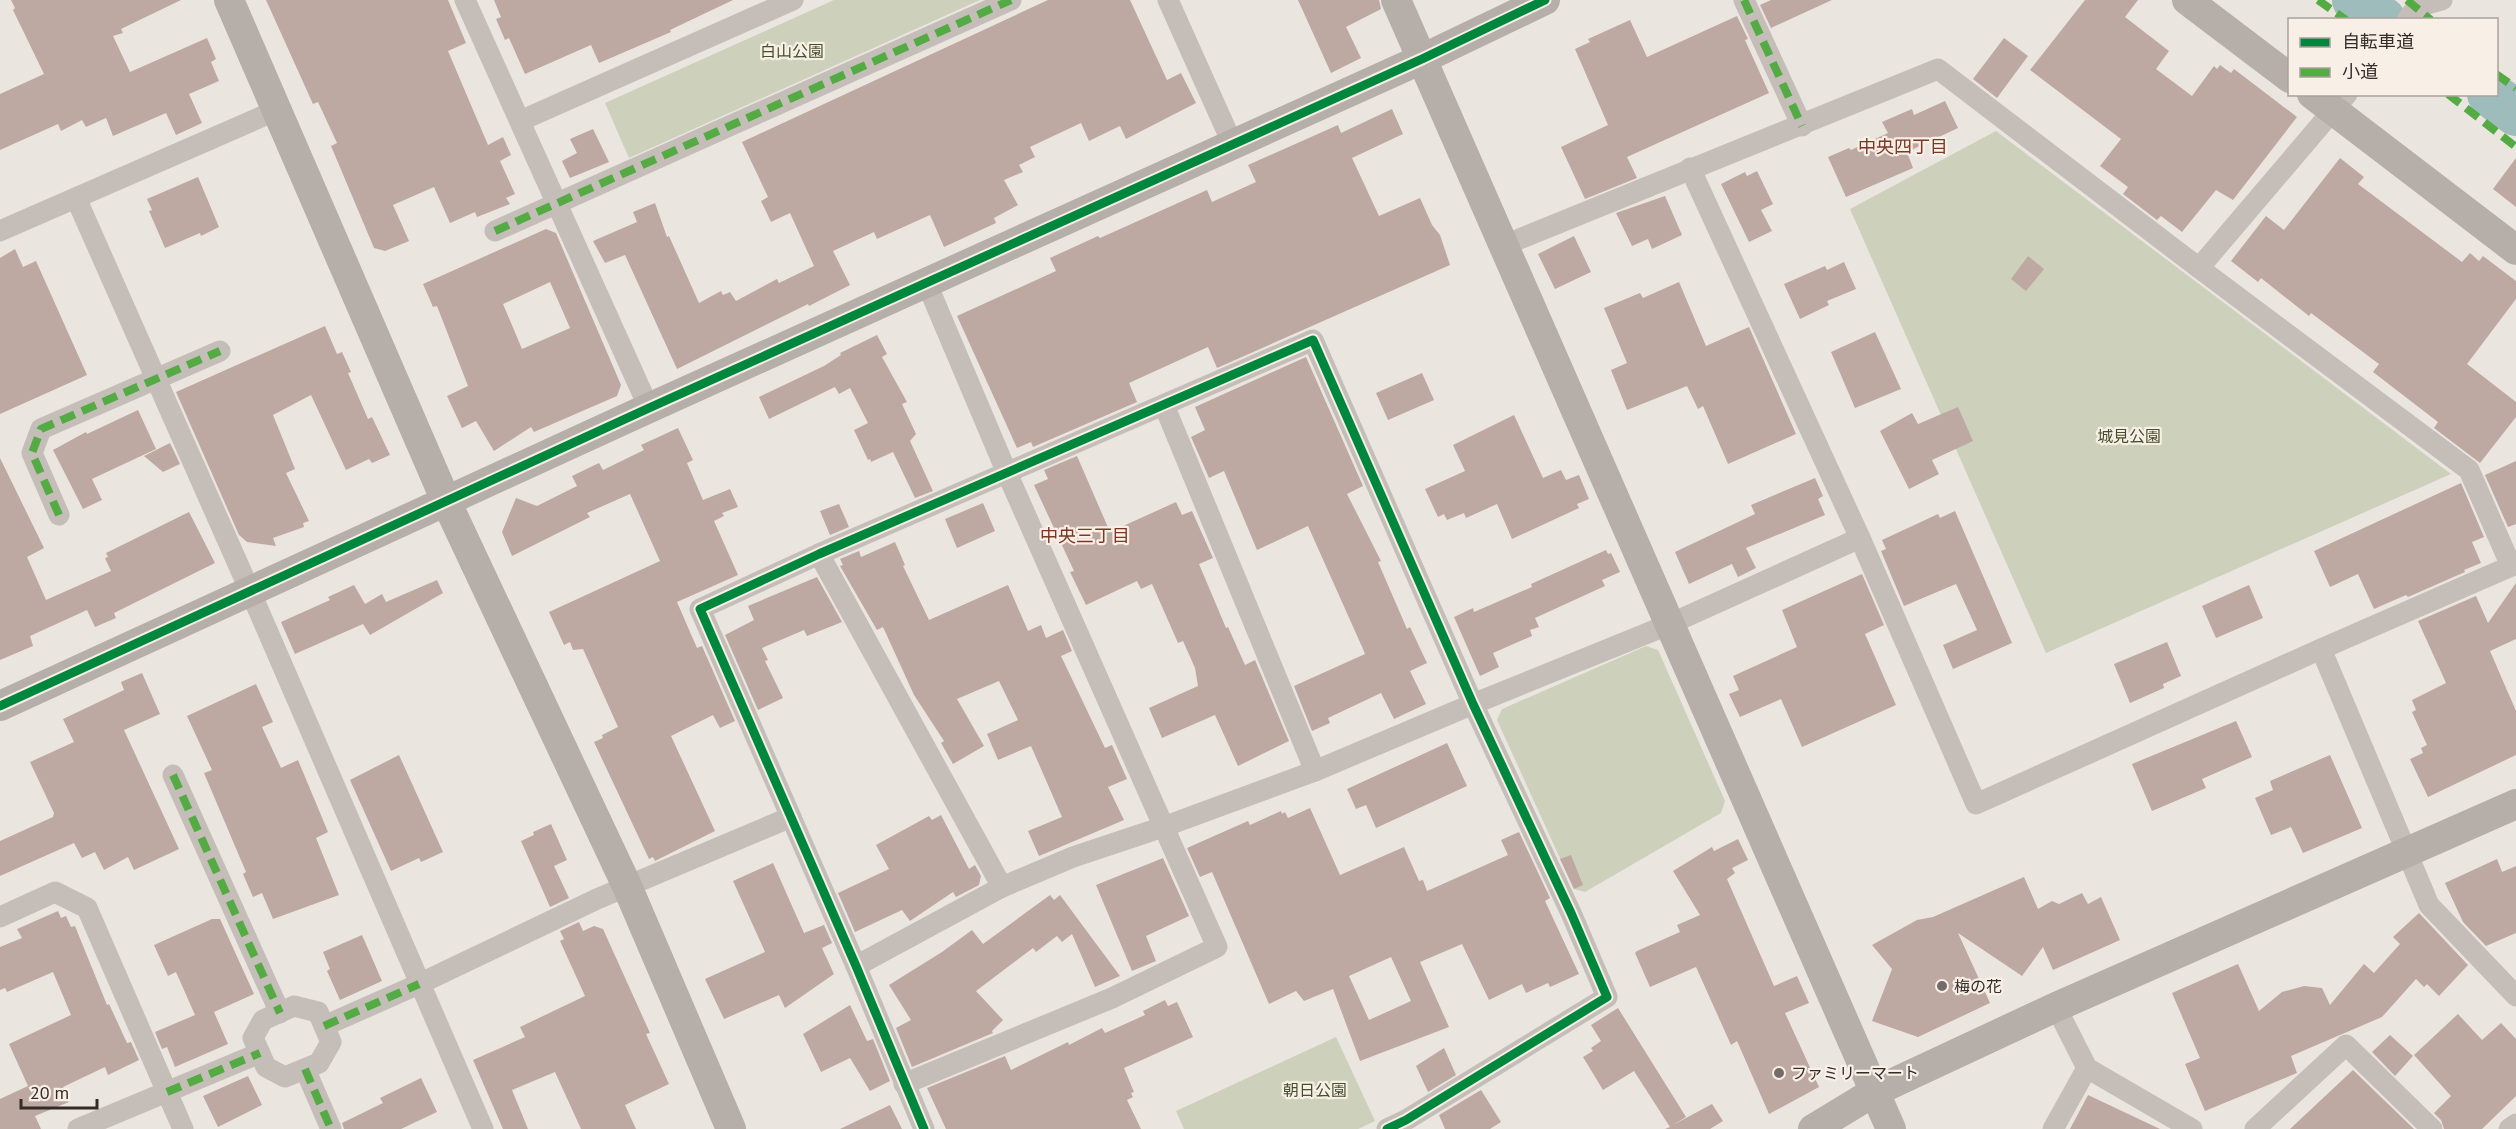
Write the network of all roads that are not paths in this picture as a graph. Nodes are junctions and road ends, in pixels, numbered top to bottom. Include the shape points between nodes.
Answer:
1 (229, 0) edge
2 (465, 0) edge
3 (793, 0) edge
4 (1011, 0) edge
5 (1168, 0) edge
6 (1396, 0) edge
7 (1545, 0) edge
8 (1744, 0) edge
9 (2187, 0) edge
10 (2442, 0) edge
11 (2409, 18) edge
12 (1422, 59) junction
13 (2288, 77) edge
14 (2331, 100) edge
15 (277, 110) junction
16 (520, 121) junction
17 (1802, 126) junction
18 (1233, 145) junction
19 (1690, 168) junction
20 (76, 198) junction
21 (558, 202) junction
22 (0, 231) edge
23 (495, 231) dead end
24 (1502, 246) junction
25 (2516, 250) edge
26 (2199, 268) junction
27 (927, 284) junction
28 (220, 351) dead end
29 (156, 379) junction
30 (1164, 405) junction
31 (649, 408) junction
32 (1007, 473) junction
33 (446, 501) junction
34 (59, 515) dead end
35 (1860, 538) junction
36 (819, 554) junction
37 (2514, 565) edge
38 (250, 592) junction
39 (1670, 624) junction
40 (2321, 649) junction
41 (1473, 704) junction
42 (0, 706) edge
43 (1315, 771) junction
44 (173, 775) dead end
45 (2516, 804) edge
46 (791, 817) junction
47 (1163, 827) junction
48 (2409, 853) junction
49 (627, 886) junction
50 (1002, 887) junction
51 (0, 917) edge
52 (856, 966) junction
53 (419, 984) junction
54 (2512, 985) edge
55 (2056, 1007) junction
56 (280, 1013) junction
57 (324, 1026) junction
58 (260, 1053) junction
59 (2087, 1068) junction
60 (305, 1069) junction
61 (904, 1084) junction
62 (167, 1092) junction
63 (1874, 1092) junction
64 (2516, 1124) edge
65 (1401, 1126) edge
66 (78, 1129) edge
67 (183, 1129) edge
68 (331, 1129) edge
69 (483, 1129) edge
70 (731, 1129) edge
71 (924, 1129) edge
72 (1813, 1129) edge
73 (1891, 1129) edge
74 (2053, 1129) edge
75 (2192, 1129) edge
76 (2255, 1129) edge
77 (2432, 1129) edge
78 (2509, 1129) edge

1 - 15 street
2 - 16 street
3 - 16 street
4 - 21 street
5 - 18 street
6 - 12 street
7 - 12 street
8 - 17 street
9 - 13 street
10 - 11 street via 2417,7
12 - 18 street
12 - 24 street
14 - 25 street
14 - 26 street
15 - 20 street
15 - 33 street
16 - 21 street
17 - 19 street
17 - 26 street via 1938,69
18 - 27 street
19 - 24 street
19 - 35 street
20 - 22 street
20 - 29 street
21 - 23 street
21 - 31 street
24 - 39 street
26 - 37 street via 2469,470
27 - 31 street
27 - 32 street
28 - 29 street
29 - 34 street via 40,429 32,453
29 - 38 street
30 - 32 street
30 - 41 street via 1313,340
30 - 43 street
31 - 33 street
32 - 36 street
32 - 47 street
33 - 38 street
33 - 49 street
35 - 39 street
35 - 40 street via 1976,804
36 - 46 street via 700,609
36 - 50 street
37 - 40 street
38 - 42 street
38 - 53 street
39 - 41 street
39 - 63 street
40 - 48 street
41 - 43 street
41 - 65 street via 1607,997
43 - 47 street
44 - 56 street
45 - 48 street
46 - 49 street
46 - 52 street
47 - 50 street via 1073,856
47 - 61 street via 1217,947 1112,998
48 - 54 street via 2429,905
48 - 55 street
49 - 53 street
49 - 70 street
50 - 52 street
51 - 62 street via 55,892 87,908
52 - 61 street
53 - 57 street
53 - 69 street
55 - 59 street
55 - 63 street
56 - 57 street via 294,1006 318,1012
56 - 58 street via 263,1020 253,1038
57 - 60 street via 331,1042 319,1063
58 - 60 street via 266,1067 285,1077
58 - 62 street
59 - 74 street
59 - 75 street
60 - 68 street
61 - 71 street
62 - 66 street
62 - 67 street
63 - 72 street
63 - 73 street
64 - 78 street
76 - 77 street via 2346,1045

